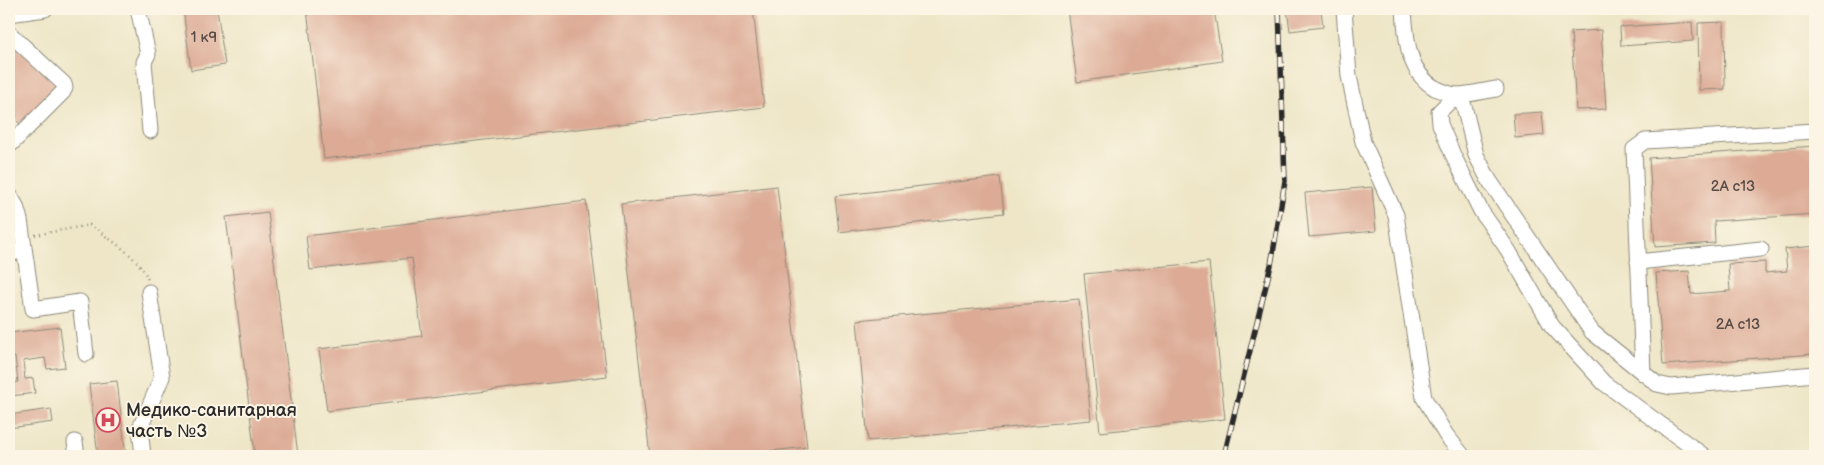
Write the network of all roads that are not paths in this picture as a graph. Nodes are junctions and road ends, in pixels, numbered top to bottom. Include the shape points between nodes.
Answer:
1 (46, 9) edge
2 (138, 9) edge
3 (1344, 9) edge
4 (1404, 9) edge
5 (9, 14) edge
6 (9, 32) edge
7 (1496, 89) dead end
8 (1456, 95) junction
9 (150, 131) dead end
10 (1815, 131) edge
11 (9, 146) edge
12 (9, 194) edge
13 (1760, 249) dead end
14 (24, 250) junction
15 (9, 253) edge
16 (1638, 262) junction
17 (150, 292) road end
18 (86, 354) dead end
19 (1643, 373) junction
20 (1815, 374) edge
21 (143, 456) edge
22 (1463, 456) edge
23 (1704, 456) edge

1 - 5 street
2 - 9 street via 148,54 144,62
3 - 22 street via 1349,76 1363,142 1396,215 1424,398
4 - 8 street via 1407,44 1415,67 1431,85
6 - 11 street via 65,88
7 - 8 street
8 - 19 street via 1464,106 1476,155 1489,180 1592,332
8 - 23 street via 1439,112 1440,124 1481,211 1552,326 1604,383
10 - 16 street via 1644,141 1634,149
12 - 14 street via 16,206
13 - 16 street
14 - 15 street
14 - 18 street via 33,309 80,302
16 - 19 street
17 - 21 street via 162,377 140,428
19 - 20 street via 1657,384 1671,386

